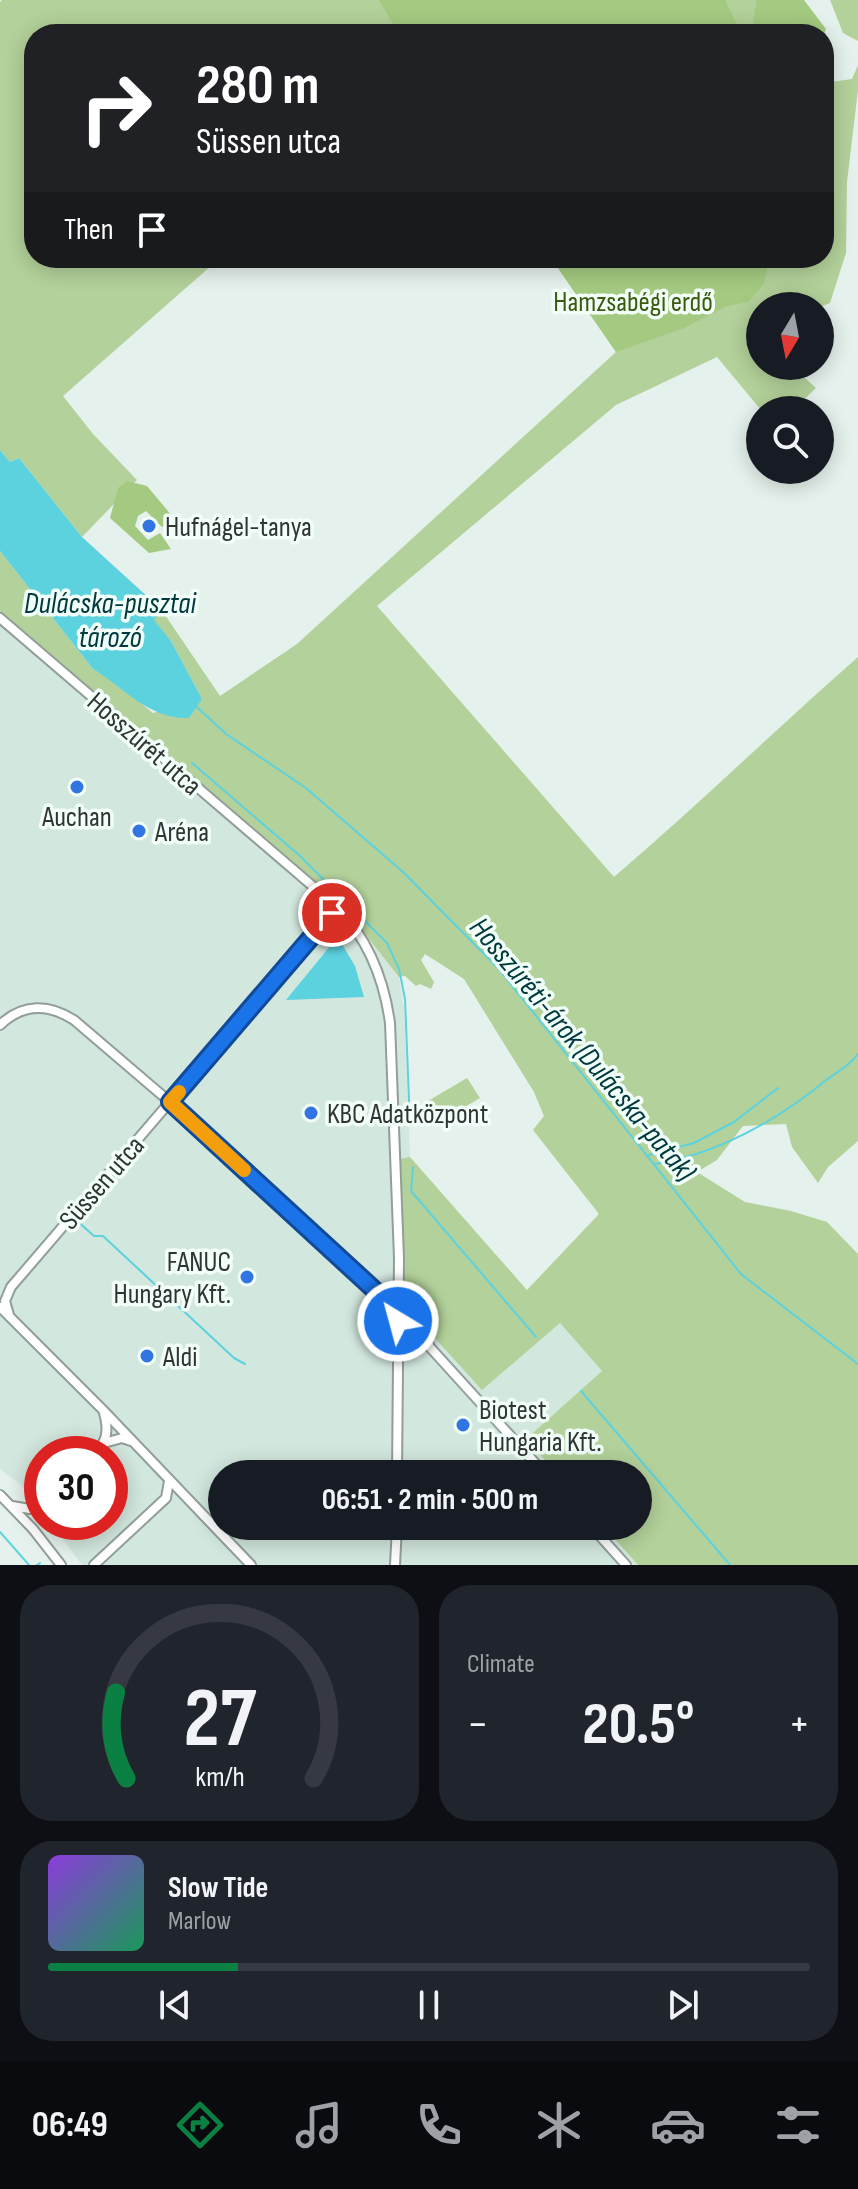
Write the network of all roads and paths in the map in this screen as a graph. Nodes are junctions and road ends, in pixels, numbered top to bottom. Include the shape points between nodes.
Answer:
1 (0, 618) edge
2 (337, 907) junction
3 (0, 1025) edge
4 (170, 1102) junction
5 (0, 1307) edge
6 (398, 1312) junction
7 (9, 1315) junction
8 (429, 1345) junction
9 (399, 1355) junction
10 (102, 1409) junction
11 (106, 1436) edge
12 (128, 1440) edge
13 (132, 1441) junction
14 (397, 1460) edge
15 (532, 1460) edge
16 (169, 1481) junction
17 (0, 1495) edge
18 (166, 1498) junction
19 (187, 1499) junction
20 (11, 1506) junction
21 (24, 1508) edge
22 (24, 1520) edge
23 (40, 1540) edge
24 (396, 1540) edge
25 (604, 1540) edge
26 (58, 1564) edge
27 (95, 1565) edge
28 (251, 1565) edge
29 (395, 1565) edge
30 (626, 1565) edge

1 - 2 street, Hosszúrét utca
2 - 4 street, Süssen utca
2 - 6 street, Hosszúrét utca via 373,958 389,1015
3 - 4 street via 33,1007 59,1011
4 - 6 street
4 - 7 street, Süssen utca via 11,1287 5,1301
5 - 7 street
6 - 8 street
6 - 9 street, Hosszúrét utca
7 - 10 street
8 - 9 street via 412,1344
8 - 15 street
9 - 14 street, Hosszúrét utca
10 - 11 street
10 - 13 street
12 - 13 street
13 - 16 street
16 - 18 street
16 - 19 street
17 - 20 street
18 - 19 street
18 - 27 street
19 - 28 street
20 - 21 street
20 - 22 street
23 - 26 street
24 - 29 street
25 - 30 street

